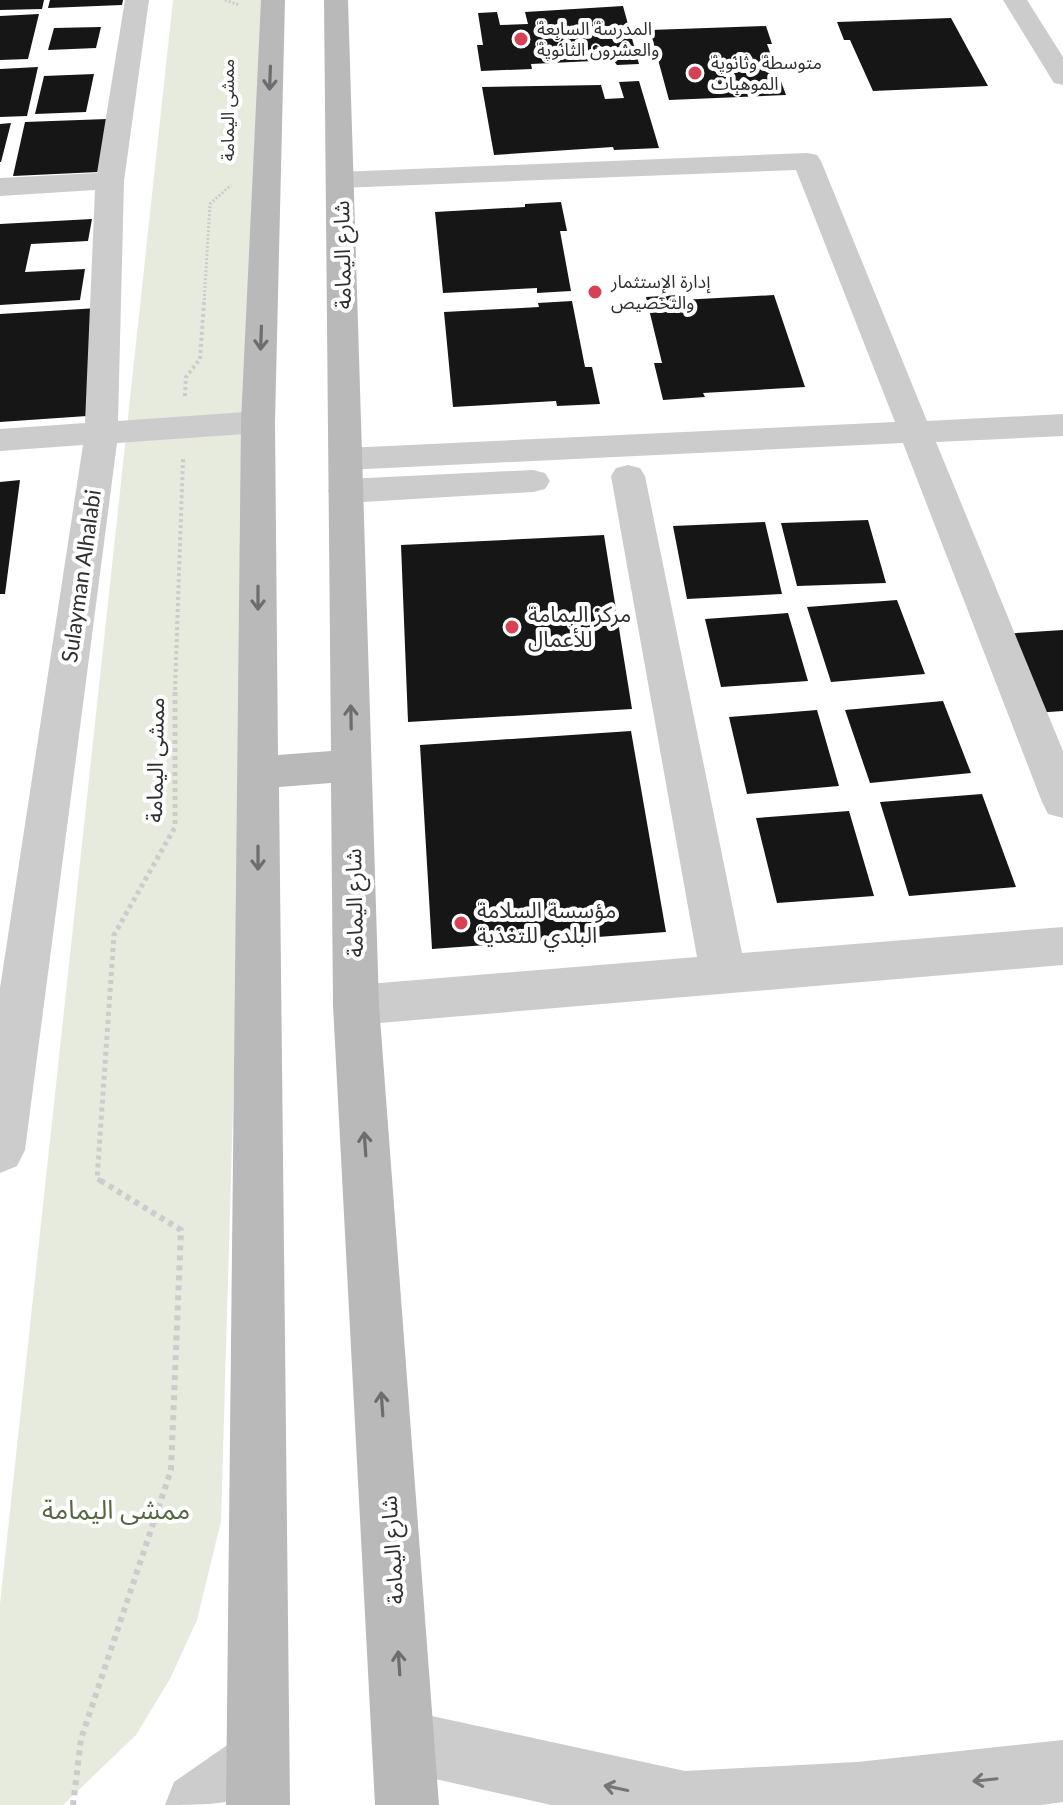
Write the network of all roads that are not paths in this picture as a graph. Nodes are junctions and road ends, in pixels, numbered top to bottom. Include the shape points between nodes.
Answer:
1 (137, 0) edge
2 (336, 0) edge
3 (1015, 0) edge
4 (259, 3) edge
5 (1063, 77) edge
6 (340, 180) junction
7 (110, 181) junction
8 (0, 187) edge
9 (258, 422) junction
10 (1063, 425) edge
11 (101, 435) junction
12 (0, 440) edge
13 (922, 446) junction
14 (1063, 451) edge
15 (346, 475) junction
16 (628, 476) junction
17 (1052, 747) edge
18 (351, 765) junction
19 (258, 773) junction
20 (1063, 802) edge
21 (1061, 951) edge
22 (723, 974) junction
23 (356, 1005) junction
24 (0, 1150) edge
25 (404, 1741) junction
26 (1063, 1771) edge
27 (258, 1783) edge
28 (858, 1799) edge
29 (197, 1805) edge
30 (407, 1805) edge

1 - 7 street, Sulayman Alhalabi
2 - 6 main road, شارع اليمامة
3 - 5 street
4 -> 9 main road
6 - 13 street via 807,161
6 - 15 main road, شارع اليمامة
7 - 8 street
7 - 11 street, Sulayman Alhalabi
9 - 11 street
9 -> 19 main road
10 - 13 street
11 - 12 street
11 - 24 street, Sulayman Alhalabi
13 - 14 street
13 - 15 street
13 - 16 street
13 - 17 street
15 - 16 street
18 -> 15 main road, شارع اليمامة
16 - 22 street
17 - 20 street
18 - 19 main road
18 - 23 main road, شارع اليمامة
19 -> 27 main road
21 - 22 street
22 - 23 street
25 -> 23 main road, شارع اليمامة
28 -> 25 street via 685,1803
25 - 30 main road, شارع اليمامة
26 -> 28 street
27 - 29 street

